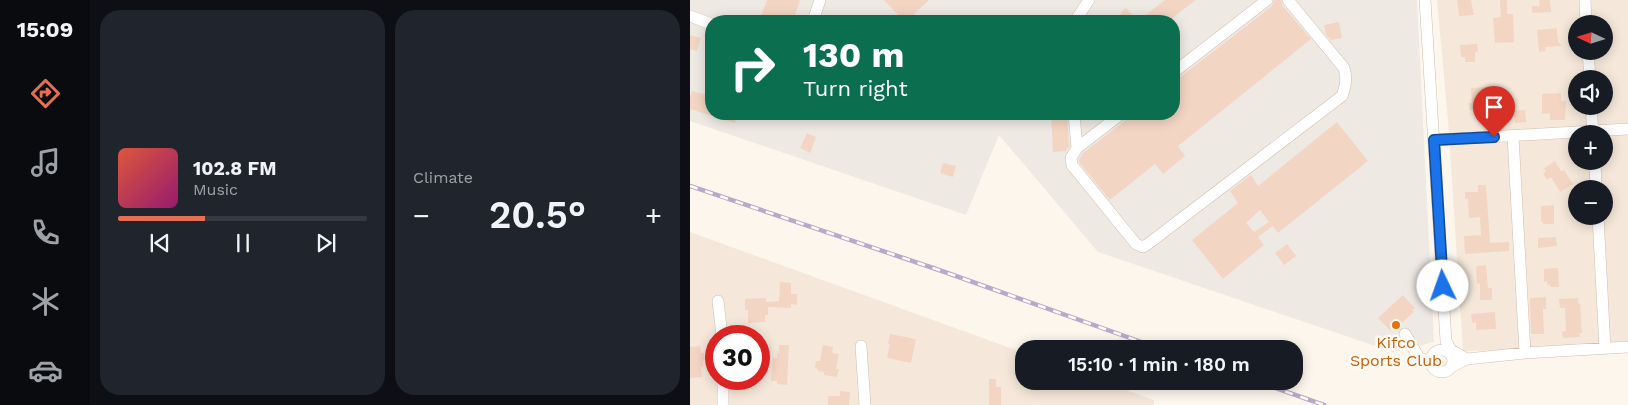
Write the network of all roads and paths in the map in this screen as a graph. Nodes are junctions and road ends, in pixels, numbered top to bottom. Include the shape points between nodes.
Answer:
1 (820, 0) edge
2 (1089, 0) edge
3 (1268, 0) edge
4 (1288, 0) edge
5 (1425, 0) edge
6 (1585, 0) edge
7 (815, 15) edge
8 (1079, 15) edge
9 (1586, 15) edge
10 (690, 16) edge
11 (705, 22) edge
12 (1180, 67) edge
13 (1075, 120) edge
14 (1113, 120) edge
15 (1628, 129) edge
16 (1613, 130) edge
17 (1568, 133) edge
18 (1513, 136) junction
19 (1434, 140) junction
20 (1077, 148) junction
21 (1599, 225) edge
22 (718, 300) dead end
23 (721, 325) edge
24 (1405, 334) dead end
25 (862, 346) dead end
26 (1628, 347) edge
27 (1443, 348) junction
28 (1606, 348) junction
29 (1525, 353) junction
30 (1462, 357) junction
31 (1431, 362) junction
32 (1451, 367) junction
33 (723, 390) edge
34 (723, 405) edge
35 (865, 405) edge

1 - 7 street
2 - 8 street
3 - 12 street
4 - 20 street via 1344,68 1346,85 1342,96 1148,244 1143,247 1136,244 1072,165 1071,158
5 - 19 street
6 - 9 street
10 - 11 street
13 - 20 street
14 - 20 street
15 - 16 street
17 - 18 street
18 - 19 street
18 - 29 street
19 - 27 street
21 - 28 street
22 - 23 street
24 - 31 street via 1419,358
25 - 35 street
26 - 28 street
27 - 30 street
27 - 31 street via 1433,355
27 - 32 street via 1452,358
28 - 29 street
29 - 30 street
30 - 32 street
31 - 32 street via 1439,372
33 - 34 street

